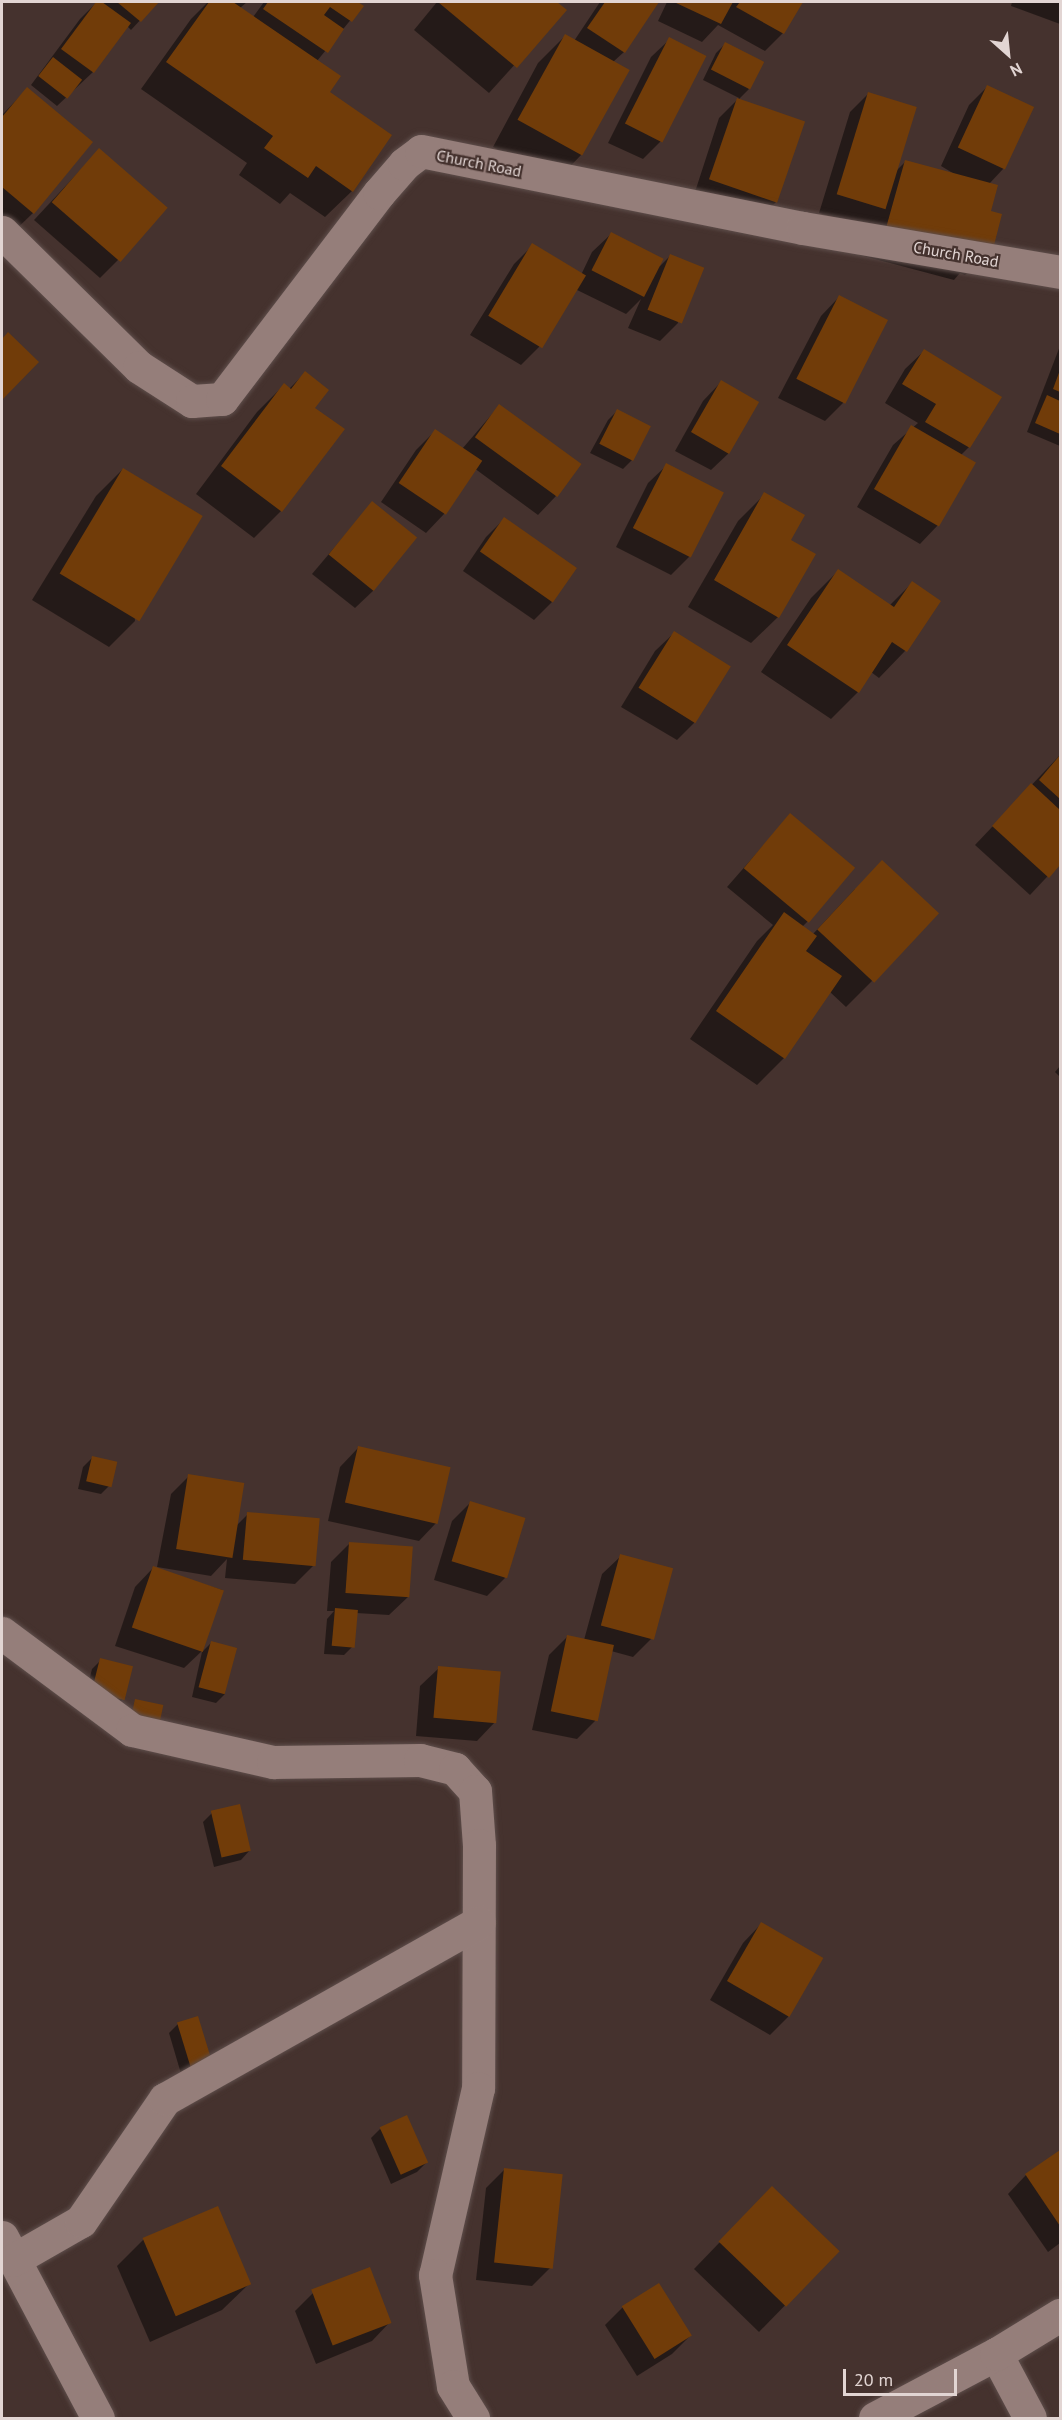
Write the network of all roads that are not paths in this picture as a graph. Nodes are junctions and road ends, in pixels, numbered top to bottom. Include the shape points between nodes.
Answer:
1 (2, 232) edge
2 (1060, 272) edge
3 (2, 1633) edge
4 (478, 1922) junction
5 (8, 2248) edge
6 (1060, 2315) edge
7 (996, 2354) junction
8 (98, 2418) edge
9 (473, 2418) edge
10 (875, 2418) edge
11 (1030, 2418) edge

1 - 2 street, Church Road via 139,367 192,401 222,399 379,193 421,151 803,228
3 - 4 street via 132,1730 273,1762 420,1760 455,1769 475,1791
4 - 5 street via 165,2099 81,2221
4 - 9 street via 478,2088 435,2275 453,2386
5 - 8 street
6 - 7 street
7 - 10 street
7 - 11 street

